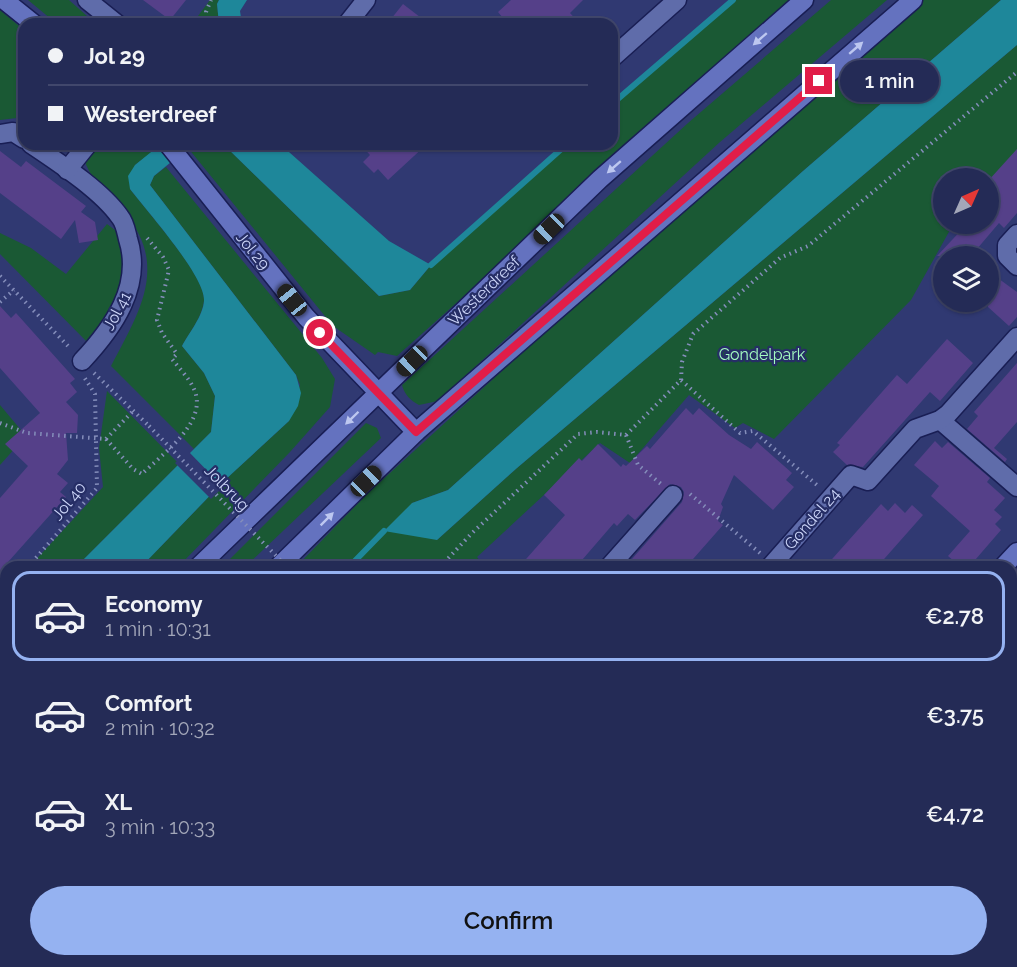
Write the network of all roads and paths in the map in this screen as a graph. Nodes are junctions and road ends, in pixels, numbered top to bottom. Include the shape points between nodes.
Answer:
1 (4, 0) edge
2 (87, 0) edge
3 (211, 0) edge
4 (366, 0) edge
5 (677, 0) edge
6 (804, 0) edge
7 (913, 0) edge
8 (26, 18) edge
9 (110, 18) edge
10 (206, 18) edge
11 (352, 18) edge
12 (618, 53) edge
13 (1017, 72) edge
14 (0, 134) edge
15 (18, 135) edge
16 (40, 150) edge
17 (83, 150) edge
18 (173, 150) edge
19 (67, 170) junction
20 (125, 229) junction
21 (1017, 234) edge
22 (1017, 266) edge
23 (14, 291) dead end
24 (0, 302) edge
25 (1017, 337) edge
26 (82, 361) joint
27 (681, 380) junction
28 (377, 394) junction
29 (134, 411) dead end
30 (940, 420) junction
31 (0, 423) edge
32 (149, 426) dead end
33 (416, 432) junction
34 (626, 435) junction
35 (96, 437) junction
36 (106, 439) junction
37 (1017, 487) edge
38 (673, 495) junction
39 (832, 496) junction
40 (33, 561) edge
41 (204, 561) edge
42 (281, 561) edge
43 (284, 561) edge
44 (446, 561) edge
45 (614, 561) edge
46 (765, 561) edge
47 (775, 561) edge

1 - 8 main road
2 - 9 street
3 - 10 path
4 - 11 street
5 - 12 street
6 -> 28 main road, Westerdreef via 600,179
33 -> 7 main road
13 - 27 path via 808,246 780,258 693,334 682,362
14 - 15 street
16 - 19 street, Jol 41
17 - 19 street
18 - 28 main road, Jol 29 via 306,318
19 - 20 street, Jol 41 via 108,203
20 - 26 street, Jol 41 via 131,248 131,288 100,342
20 - 36 path via 135,222 169,270 157,320 177,354 172,359 195,390 196,414 185,432 142,474
21 - 22 street via 1007,245 1007,256
23 - 24 path
25 - 30 street, Gondel 24
26 - 35 path, Jol 40 via 84,378 95,394
27 - 34 path
27 - 39 path via 740,433 753,431
28 - 33 main road, Jol 29
28 -> 41 main road, Westerdreef
29 - 36 path
30 - 37 street
30 - 39 street, Gondel 24 via 915,429 868,481 851,475
31 - 35 path via 27,433
32 - 42 path, Jolbrug, bridge
43 -> 33 main road
34 - 38 path via 638,465
34 - 44 path via 578,434
35 - 36 path
35 - 40 path, Jol 40 via 97,488
38 - 45 street
38 - 46 path via 689,492
39 - 47 street, Gondel 24

